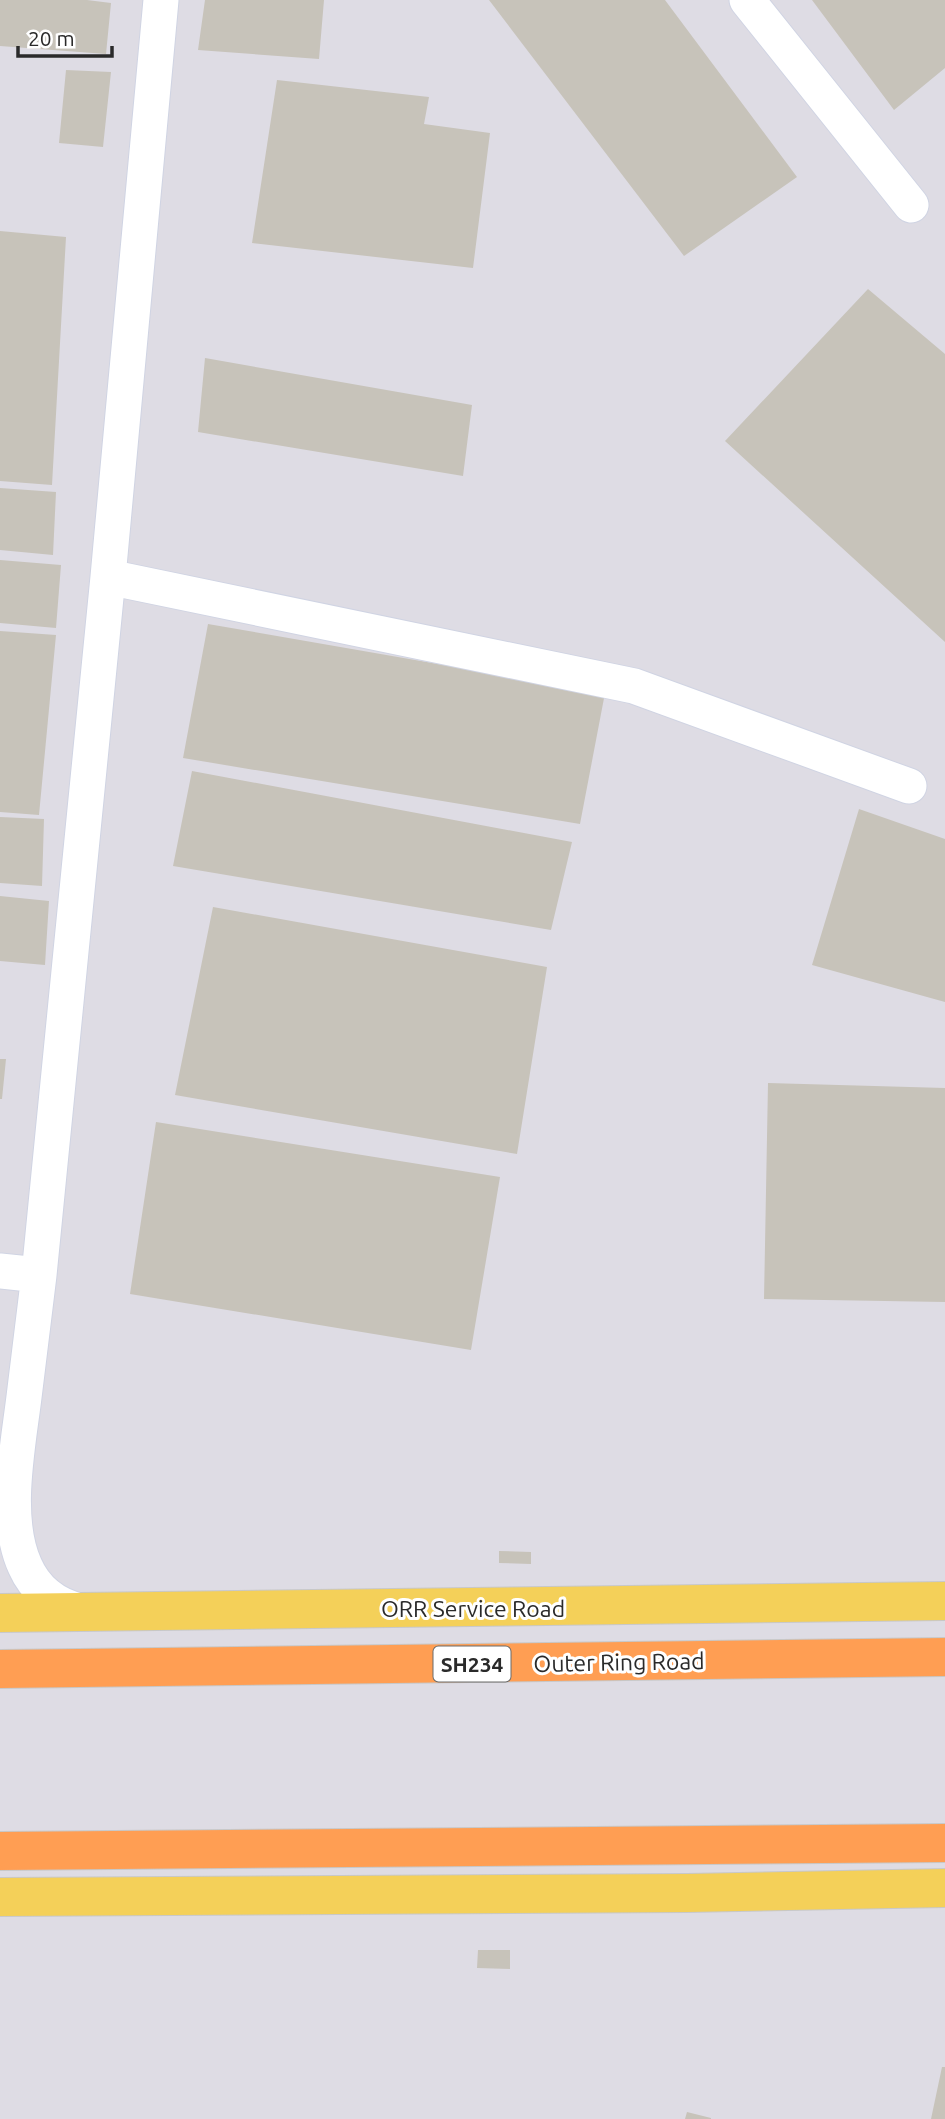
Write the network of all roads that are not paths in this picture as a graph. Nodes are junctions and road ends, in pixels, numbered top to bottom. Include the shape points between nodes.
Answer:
1 (161, 0) edge
2 (747, 0) edge
3 (911, 205) dead end
4 (108, 577) junction
5 (909, 786) dead end
6 (0, 1271) edge
7 (39, 1275) junction
8 (16, 1464) junction
9 (0, 1523) edge
10 (945, 1601) edge
11 (80, 1611) junction
12 (0, 1613) edge
13 (945, 1657) edge
14 (0, 1669) edge
15 (945, 1843) edge
16 (0, 1852) edge
17 (945, 1888) edge
18 (0, 1897) edge

1 - 4 street
2 - 3 street
4 - 5 street via 634,686
4 - 7 street
6 - 7 street
7 - 8 street
8 - 9 street
8 - 11 street via 15,1526 24,1564 49,1597
10 - 11 main road, ORR Service Road
11 - 12 main road, ORR Service Road
13 - 14 highway, Outer Ring Road / SH234
15 - 16 highway
17 - 18 main road

